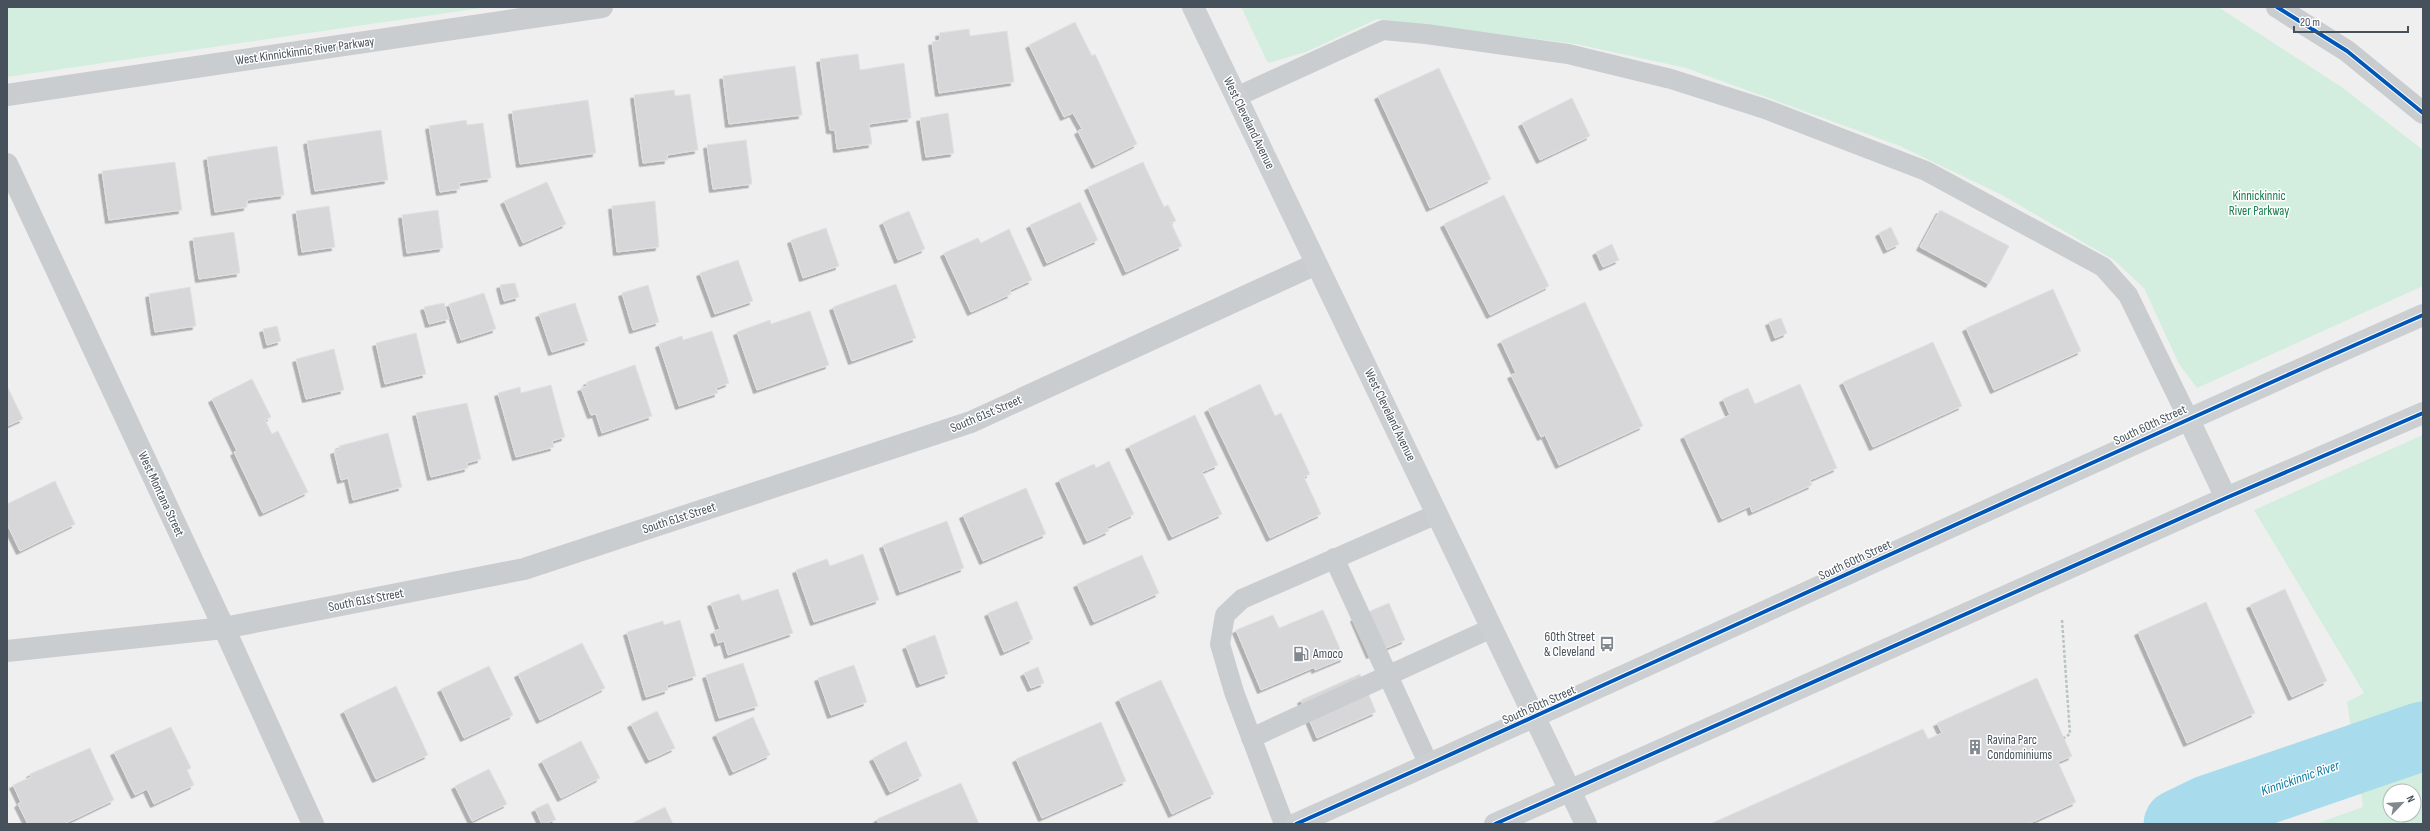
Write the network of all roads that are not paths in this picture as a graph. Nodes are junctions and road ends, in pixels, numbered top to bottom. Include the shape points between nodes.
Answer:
1 (602, 7) edge
2 (1193, 7) edge
3 (2277, 7) edge
4 (7, 95) edge
5 (1236, 97) junction
6 (2423, 113) edge
7 (7, 164) edge
8 (1316, 264) junction
9 (2423, 315) edge
10 (2423, 413) edge
11 (2188, 418) junction
12 (2226, 498) junction
13 (1437, 514) junction
14 (1334, 558) junction
15 (224, 628) junction
16 (1492, 628) junction
17 (7, 651) edge
18 (1388, 675) junction
19 (1536, 717) junction
20 (1251, 738) junction
21 (1429, 765) junction
22 (1570, 791) junction
23 (313, 824) edge
24 (1284, 824) edge
25 (1296, 824) edge
26 (1495, 824) edge
27 (1586, 824) edge

1 - 4 street, West Kinnickinnic River Parkway
2 - 5 main road, West Cleveland Avenue
3 - 6 street via 2347,51
5 - 8 main road, West Cleveland Avenue
5 - 11 lane via 1382,30 1568,54 1671,79 1765,109 1926,171 2103,267 2128,295
7 - 15 street, West Montana Street
8 - 13 main road, West Cleveland Avenue
8 - 15 street, South 61st Street via 971,422 524,569
9 - 11 main road, South 60th Street
10 - 12 main road
11 - 12 main road
11 - 19 main road, South 60th Street
12 - 22 main road
13 - 14 lane
13 - 16 main road, West Cleveland Avenue
14 - 18 lane
14 - 20 lane via 1242,599 1225,615 1220,644
15 - 17 street, South 61st Street
15 - 23 street, West Montana Street
16 - 18 lane
16 - 19 main road, West Cleveland Avenue
18 - 20 lane
18 - 21 lane
19 - 21 main road, South 60th Street
19 - 22 main road, West Cleveland Avenue
20 - 24 lane
21 - 25 main road, South 60th Street
22 - 26 main road
22 - 27 main road, West Cleveland Avenue

